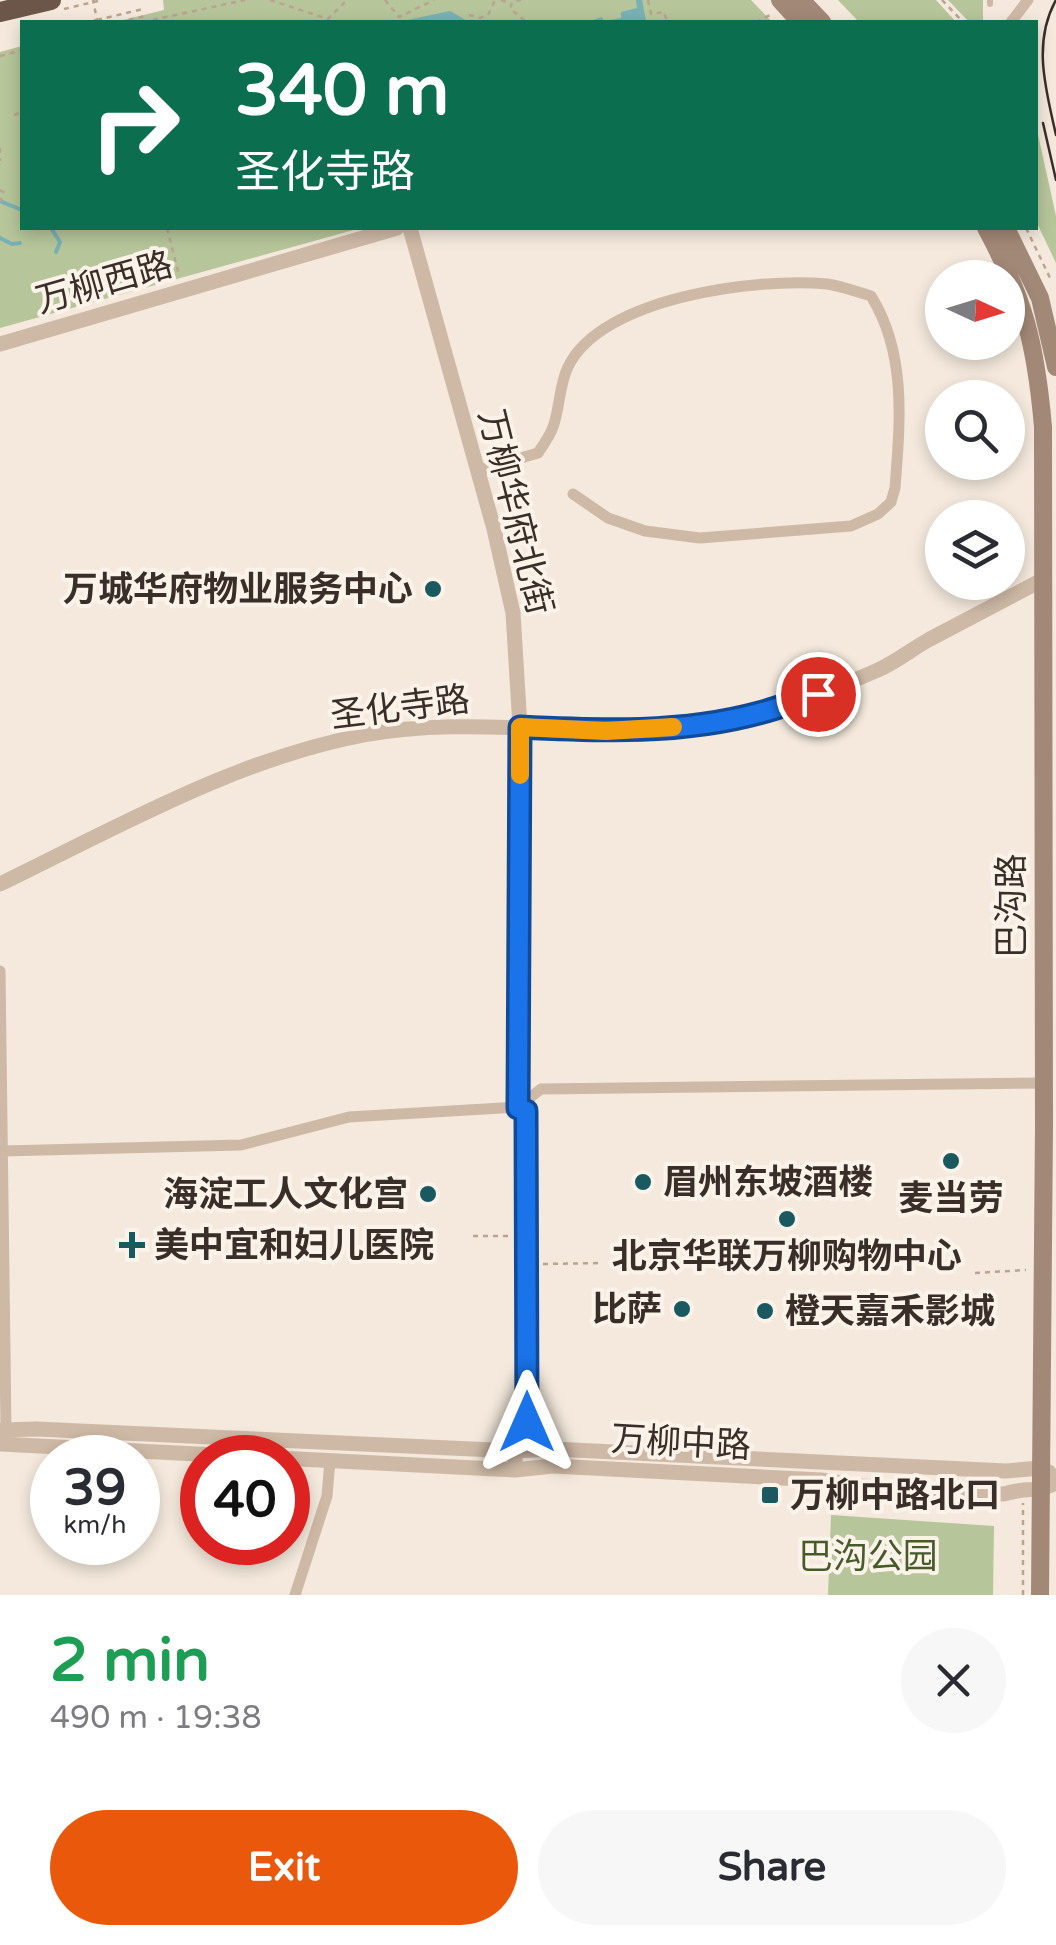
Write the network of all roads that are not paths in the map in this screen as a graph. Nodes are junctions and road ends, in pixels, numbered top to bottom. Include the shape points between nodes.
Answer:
1 (51, 0) edge
2 (800, 0) edge
3 (1028, 0) edge
4 (0, 12) edge
5 (820, 20) edge
6 (1013, 20) edge
7 (390, 230) edge
8 (411, 230) edge
9 (987, 230) edge
10 (1007, 230) edge
11 (0, 344) edge
12 (1056, 367) edge
13 (478, 471) junction
14 (573, 494) dead end
15 (1050, 579) edge
16 (520, 727) junction
17 (0, 884) edge
18 (0, 971) edge
19 (1044, 1084) junction
20 (518, 1108) junction
21 (3, 1152) junction
22 (2, 1435) edge
23 (515, 1451) junction
24 (330, 1460) junction
25 (515, 1470) junction
26 (1048, 1471) edge
27 (1040, 1489) edge
28 (295, 1595) edge
29 (1040, 1595) edge

1 - 4 highway
2 - 5 main road
3 - 6 street
7 - 11 street, 万柳西路
8 - 13 street, 万柳华府北街
9 - 15 main road, 巴沟路 via 1026,316 1039,379
10 - 12 main road via 1040,298
13 - 14 street via 538,453 553,428 568,367 600,333 637,312 714,288 765,282 830,284 871,296 886,319 899,384 895,488 878,514 851,526 700,538 644,532
13 - 16 street, 万柳华府北街 via 514,613
15 - 16 street, 圣化寺路 via 882,669 758,714 606,731
15 - 19 main road, 巴沟路
16 - 17 street, 圣化寺路 via 436,726 298,751 184,796
16 - 20 street, 万柳华府北街
18 - 21 street
19 - 20 street via 541,1090
19 - 26 main road, 巴沟路
20 - 21 street via 349,1117 241,1145
20 - 23 street, 万柳华府北街 via 526,1111 527,1422
21 - 22 street
22 - 23 street, 万柳中路
22 - 24 street, 万柳中路
23 - 25 street, 万柳华府北街
23 - 26 street, 万柳中路
24 - 25 street, 万柳中路
24 - 28 street via 327,1496
25 - 27 street, 万柳中路 via 553,1466 1004,1494
26 - 27 main road, 巴沟路
27 - 29 main road, 巴沟路

